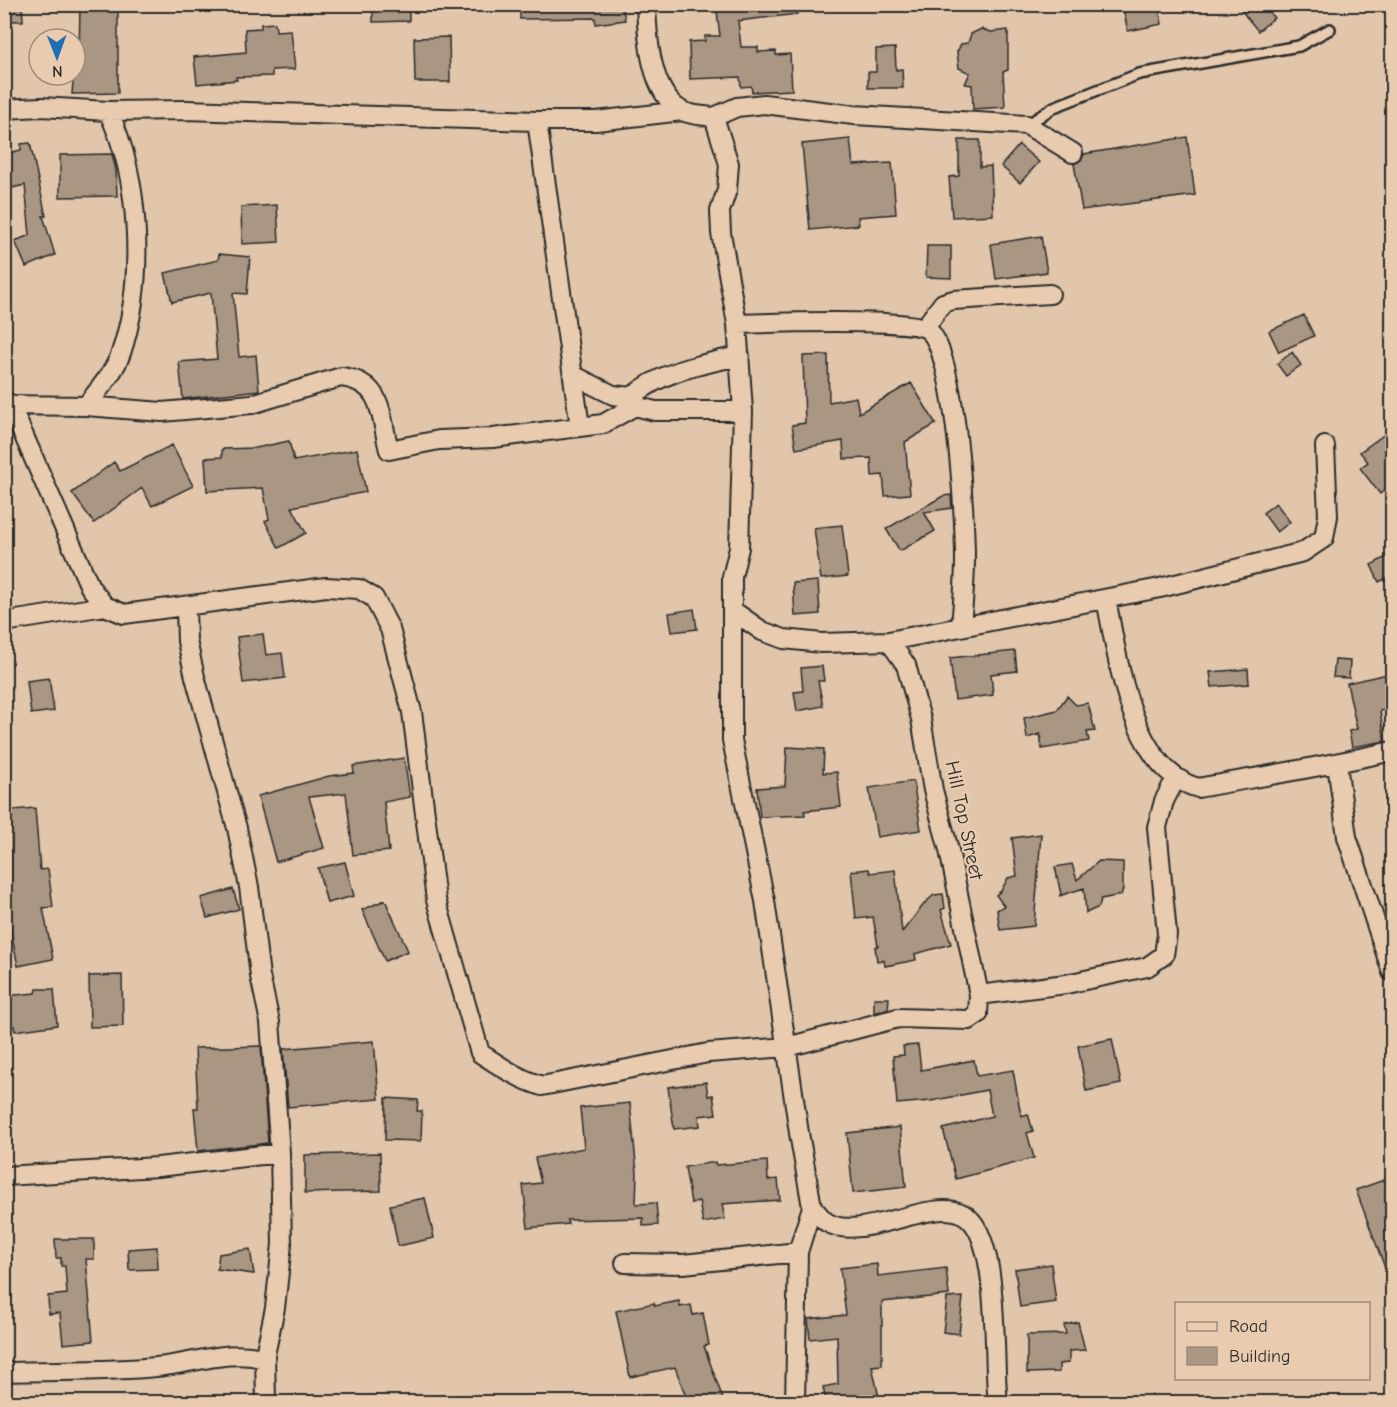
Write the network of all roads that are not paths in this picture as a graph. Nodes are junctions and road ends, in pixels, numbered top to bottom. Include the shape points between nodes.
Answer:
1 (646, 4) edge
2 (1330, 28) dead end
3 (4, 109) edge
4 (108, 111) junction
5 (682, 111) junction
6 (714, 117) junction
7 (537, 121) junction
8 (1027, 125) junction
9 (1073, 153) dead end
10 (1050, 294) dead end
11 (737, 324) junction
12 (925, 327) junction
13 (740, 356) junction
14 (573, 375) junction
15 (634, 401) junction
16 (7, 404) edge
17 (86, 406) junction
18 (743, 411) junction
19 (580, 427) junction
20 (1325, 446) dead end
21 (1106, 599) junction
22 (105, 606) junction
23 (186, 608) junction
24 (732, 610) junction
25 (4, 622) edge
26 (961, 626) junction
27 (762, 631) junction
28 (732, 639) junction
29 (889, 641) junction
30 (1392, 751) edge
31 (1336, 764) junction
32 (1176, 778) junction
33 (1392, 972) edge
34 (979, 995) junction
35 (787, 1047) junction
36 (280, 1152) junction
37 (4, 1176) edge
38 (812, 1207) junction
39 (798, 1252) junction
40 (624, 1263) dead end
41 (265, 1359) junction
42 (4, 1372) edge
43 (266, 1402) edge
44 (795, 1402) edge
45 (998, 1402) edge

1 - 5 street via 651,64 664,94
2 - 8 lane via 1299,46 1139,74 1054,107
3 - 4 street via 42,106
4 - 7 street
4 - 17 street via 127,164 136,282 121,354
5 - 6 street
5 - 7 street via 596,121
6 - 8 street via 737,107 764,104 864,116
6 - 11 street via 729,164 720,211
7 - 14 street
8 - 9 street
10 - 12 street via 953,300 943,303
11 - 12 street via 809,322
11 - 13 street
12 - 26 street via 935,335 941,348 960,468 965,557
13 - 15 street via 680,371 645,386
13 - 18 street
14 - 15 street
14 - 19 street
15 - 18 street via 656,411
15 - 19 street via 603,424
16 - 17 street
16 - 22 street via 90,587
17 - 19 street via 162,412 252,404 342,377 357,379 376,396 389,450 439,440
18 - 24 street via 739,548 732,577
20 - 21 street via 1328,516 1324,538 1303,552
21 - 26 street
21 - 32 street via 1127,699 1160,762
22 - 23 street via 124,614
22 - 25 street
23 - 35 street via 326,587 359,589 374,598 390,629 412,712 436,900 480,1053 517,1077 542,1086 708,1053
23 - 36 street via 187,641 195,677 237,828 249,887 270,1022
24 - 27 street
24 - 28 street
26 - 29 street
27 - 28 street
27 - 29 street via 784,639 822,643
28 - 35 street via 732,740 765,901
29 - 34 street, Hill Top Street via 906,665 921,719
30 - 31 street
31 - 32 street via 1198,788
31 - 33 street via 1347,837
32 - 34 street via 1157,827 1167,934 1164,955 1147,967 1066,984
34 - 35 street, Hill Top Street via 978,1014 969,1020 898,1018
35 - 38 street
36 - 37 street via 158,1167
36 - 41 street via 282,1244
38 - 39 street
38 - 45 street via 827,1223 839,1227 949,1209 976,1223 990,1270
39 - 40 street via 683,1264
39 - 44 street
41 - 42 street via 237,1355 157,1367
41 - 43 street

